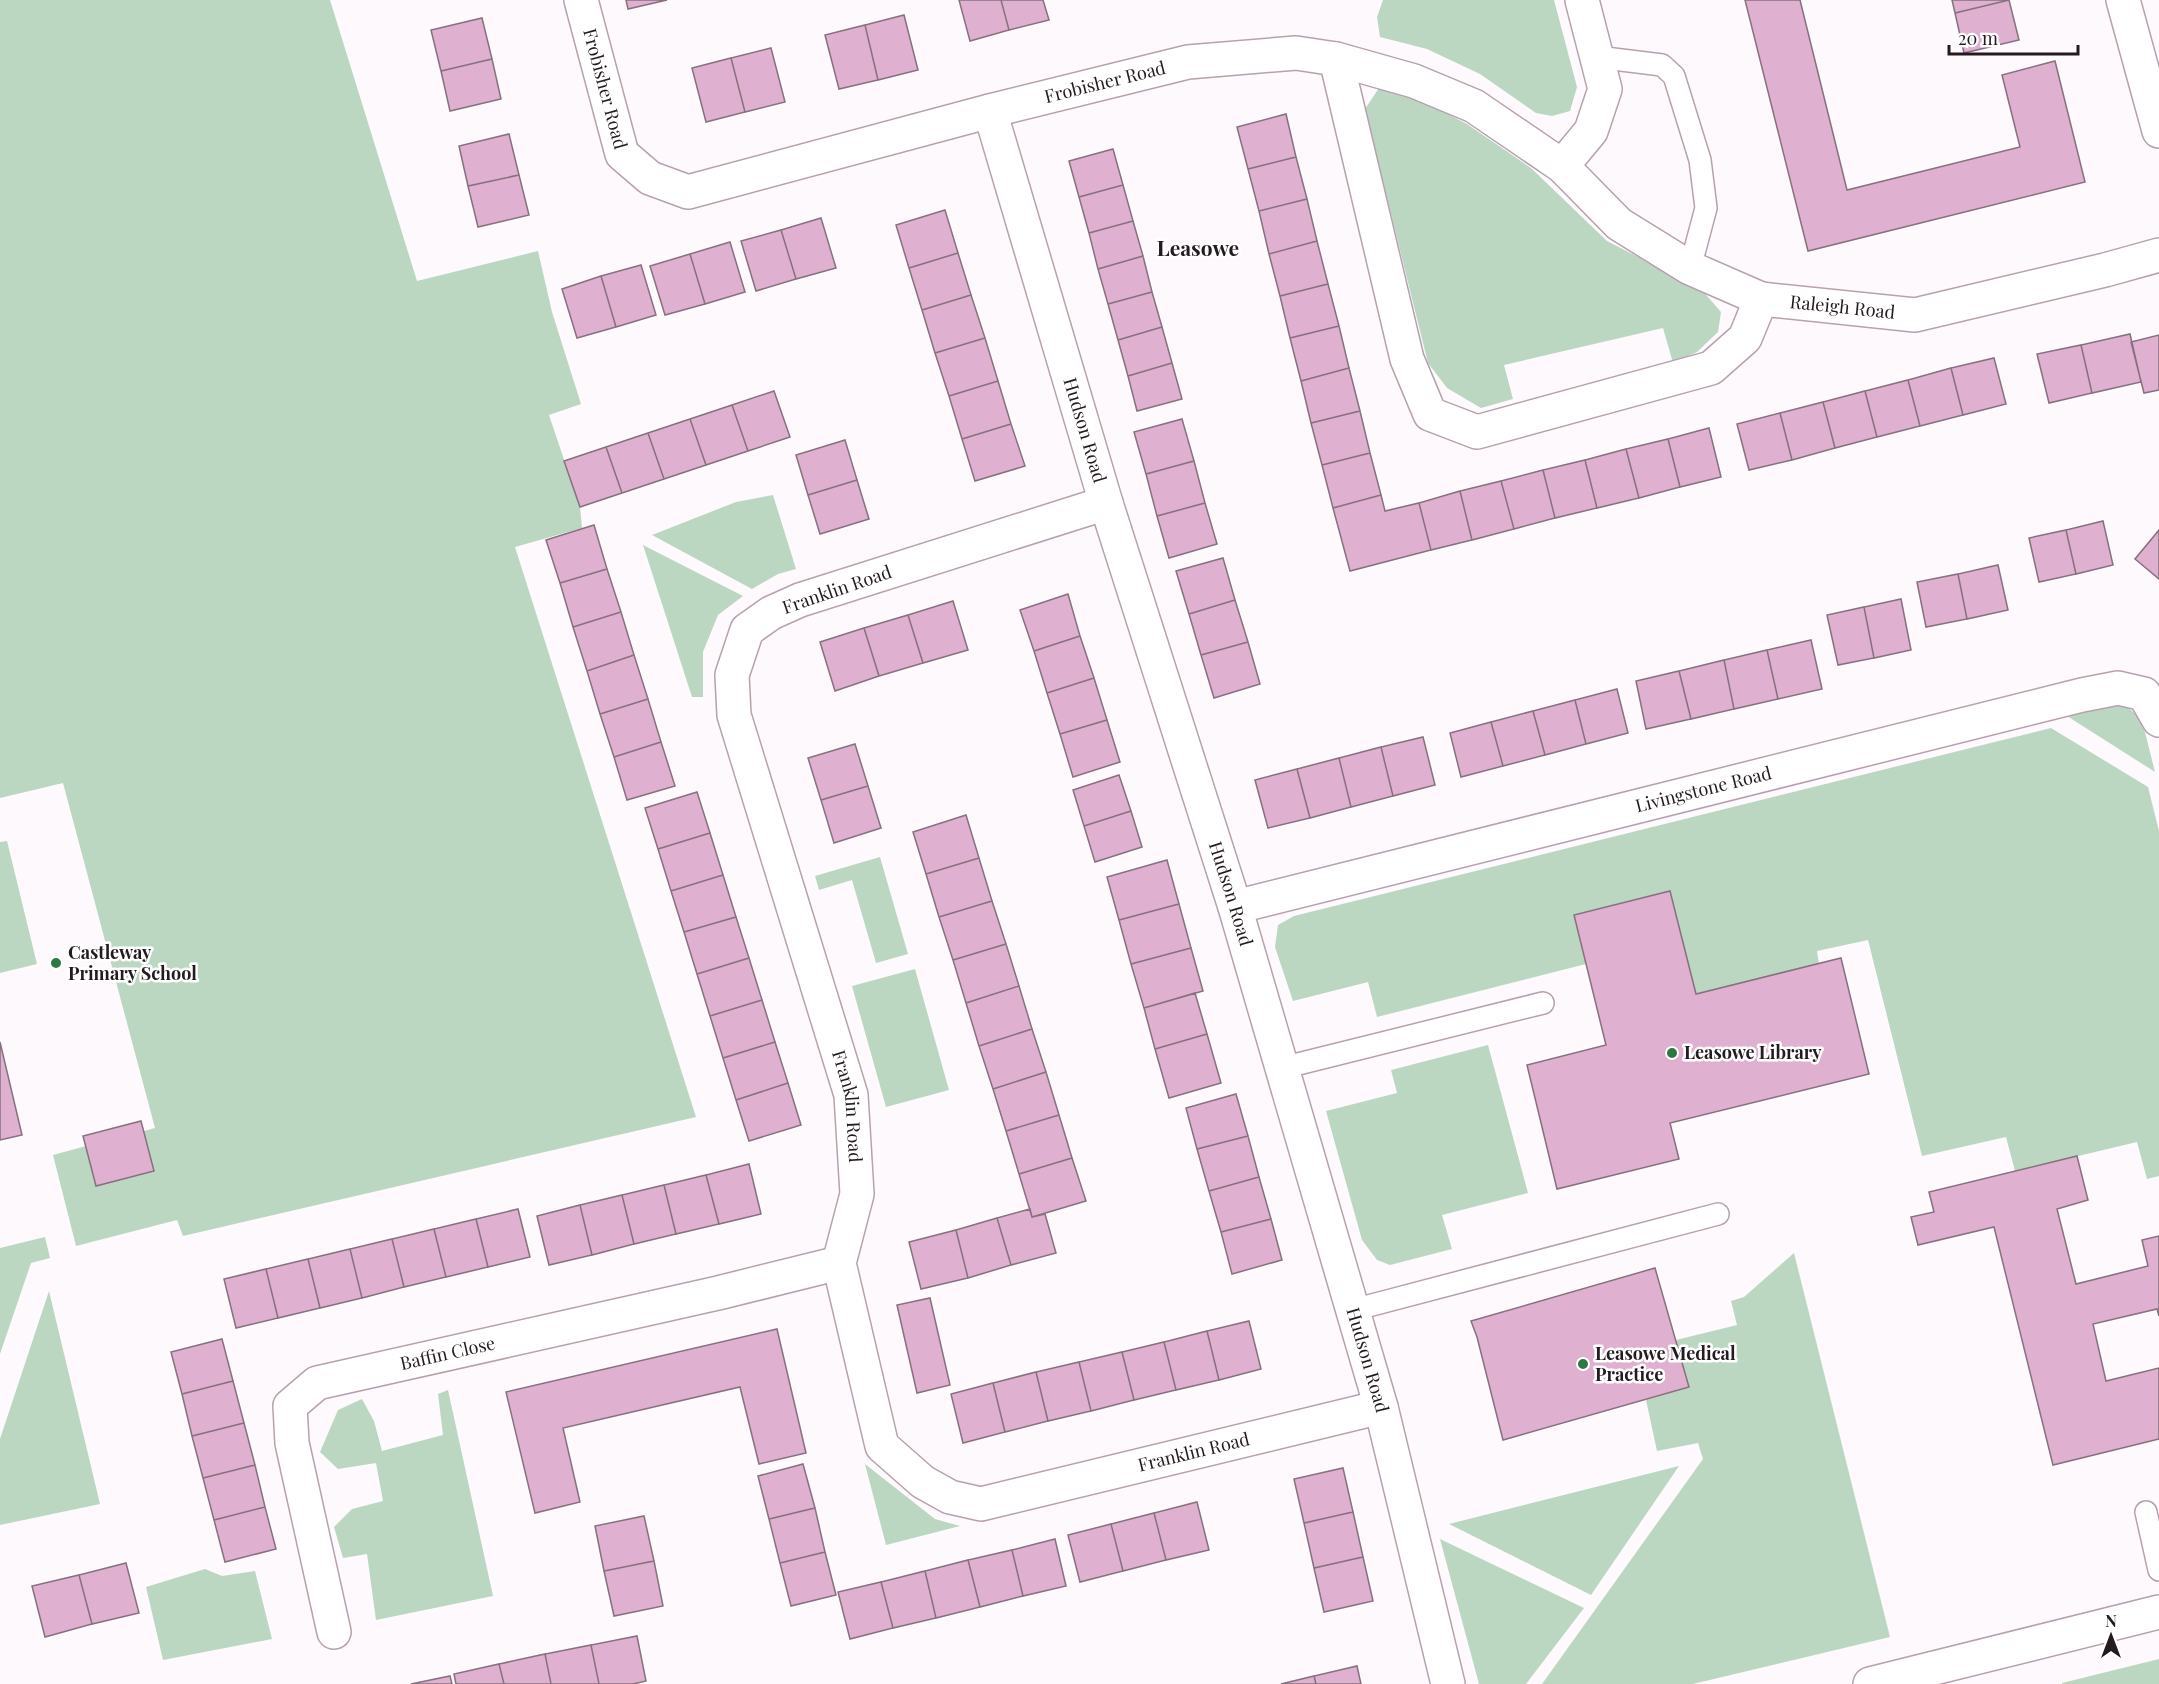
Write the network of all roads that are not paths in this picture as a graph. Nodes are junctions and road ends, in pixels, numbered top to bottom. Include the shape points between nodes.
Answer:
1 (581, 0) edge
2 (1582, 0) edge
3 (2123, 0) edge
4 (1597, 57) junction
5 (1336, 59) junction
6 (990, 111) junction
7 (2159, 131) edge
8 (1562, 166) junction
9 (2159, 255) edge
10 (1690, 268) junction
11 (1761, 299) junction
12 (1106, 502) junction
13 (2159, 720) edge
14 (1235, 907) junction
15 (1544, 1003) dead end
16 (1282, 1068) junction
17 (1718, 1214) dead end
18 (839, 1263) junction
19 (1353, 1310) junction
20 (1381, 1407) junction
21 (2146, 1512) dead end
22 (2159, 1570) edge
23 (2159, 1612) edge
24 (334, 1632) dead end
25 (1448, 1684) edge
26 (1870, 1684) edge

1 - 6 street, Frobisher Road via 622,154 650,178 688,192
2 - 4 street
3 - 7 street
4 - 8 street via 1605,89 1591,131
4 - 10 lane via 1662,66 1674,76 1700,159 1706,208
5 - 6 street, Frobisher Road via 1296,53 1188,62
5 - 8 street, Frobisher Road via 1414,81 1474,106
5 - 11 street via 1407,359 1430,414 1477,432 1711,368 1744,338
6 - 12 street, Hudson Road
8 - 10 street, Raleigh Road via 1619,224
9 - 11 street, Raleigh Road via 1915,315
10 - 11 street, Raleigh Road
12 - 14 street, Hudson Road
12 - 18 street, Franklin Road via 800,600 747,630 732,675 734,715 851,1095 857,1194
13 - 14 street, Livingstone Road via 2144,694 2118,688
14 - 16 street, Hudson Road
15 - 16 lane
16 - 19 street, Hudson Road
17 - 19 lane
18 - 20 street, Franklin Road via 882,1446 923,1482 950,1497 981,1504
18 - 24 street, Baffin Close via 317,1383 290,1406 292,1443
19 - 20 street, Hudson Road
20 - 25 street, Hudson Road
21 - 22 lane
23 - 26 street

